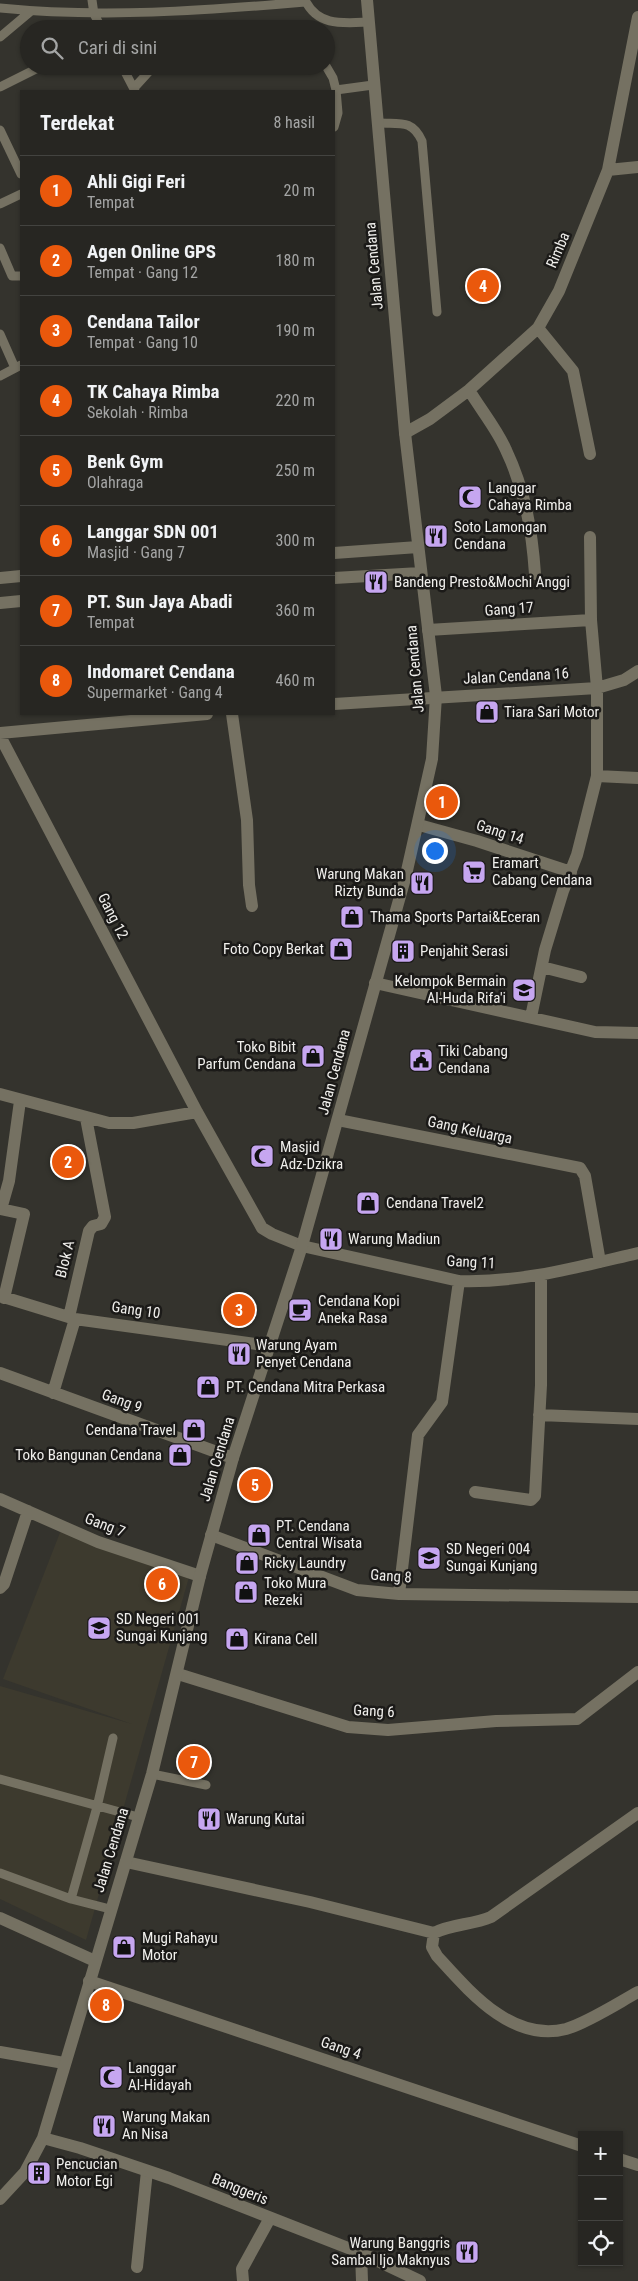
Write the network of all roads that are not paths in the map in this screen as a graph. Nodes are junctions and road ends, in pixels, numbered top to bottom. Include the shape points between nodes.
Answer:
1 (92, 0) edge
2 (367, 0) edge
3 (305, 1) edge
4 (0, 8) edge
5 (31, 11) junction
6 (94, 14) junction
7 (638, 17) edge
8 (20, 20) edge
9 (20, 20) edge
10 (97, 20) edge
11 (326, 20) edge
12 (369, 22) junction
13 (335, 23) edge
14 (0, 37) edge
15 (24, 75) edge
16 (126, 75) edge
17 (146, 75) edge
18 (331, 75) edge
19 (374, 85) junction
20 (1, 86) edge
21 (134, 90) edge
22 (336, 90) junction
23 (378, 122) junction
24 (335, 124) edge
25 (0, 130) edge
26 (638, 167) edge
27 (608, 170) junction
28 (20, 172) edge
29 (20, 194) edge
30 (0, 204) edge
31 (0, 248) edge
32 (20, 276) edge
33 (436, 312) dead end
34 (538, 328) junction
35 (0, 334) edge
36 (18, 366) edge
37 (0, 376) edge
38 (469, 390) junction
39 (405, 433) junction
40 (590, 454) dead end
41 (590, 537) dead end
42 (418, 547) junction
43 (335, 553) edge
44 (420, 573) junction
45 (535, 574) dead end
46 (20, 576) edge
47 (0, 578) edge
48 (335, 578) edge
49 (20, 601) edge
50 (0, 603) edge
51 (591, 620) junction
52 (428, 630) junction
53 (638, 671) edge
54 (598, 688) junction
55 (436, 696) junction
56 (335, 704) edge
57 (163, 715) edge
58 (232, 715) edge
59 (0, 734) edge
60 (597, 776) junction
61 (638, 778) edge
62 (419, 825) junction
63 (571, 872) junction
64 (252, 906) dead end
65 (542, 967) junction
66 (581, 977) dead end
67 (375, 983) junction
68 (531, 1017) junction
69 (638, 1033) edge
70 (0, 1094) edge
71 (20, 1100) junction
72 (197, 1112) junction
73 (86, 1118) junction
74 (338, 1120) junction
75 (302, 1246) junction
76 (638, 1253) edge
77 (600, 1262) junction
78 (541, 1276) junction
79 (459, 1280) junction
80 (2, 1297) edge
81 (72, 1318) junction
82 (270, 1346) junction
83 (0, 1373) edge
84 (53, 1393) junction
85 (539, 1415) junction
86 (638, 1419) edge
87 (233, 1458) junction
88 (475, 1492) dead end
89 (0, 1499) edge
90 (28, 1511) junction
91 (211, 1535) junction
92 (200, 1576) junction
93 (0, 1588) edge
94 (399, 1594) junction
95 (638, 1597) edge
96 (638, 1672) edge
97 (178, 1674) junction
98 (113, 1738) dead end
99 (152, 1774) junction
100 (0, 1779) edge
101 (206, 1785) dead end
102 (97, 1807) junction
103 (638, 1813) edge
104 (138, 1818) junction
105 (126, 1862) junction
106 (0, 1873) edge
107 (71, 1899) junction
108 (110, 1909) junction
109 (0, 1918) edge
110 (434, 1933) junction
111 (94, 1961) junction
112 (89, 1981) junction
113 (638, 1992) edge
114 (0, 2052) edge
115 (64, 2062) junction
116 (43, 2138) junction
117 (578, 2145) edge
118 (623, 2160) edge
119 (638, 2166) edge
120 (147, 2170) junction
121 (0, 2199) edge
122 (270, 2218) junction
123 (361, 2253) junction
124 (137, 2268) dead end
125 (243, 2281) edge
126 (362, 2281) edge
127 (420, 2281) edge

1 - 6 lane
2 - 12 street, Jalan Cendana
3 - 6 lane
3 - 11 lane via 313,13
4 - 5 lane
5 - 6 lane
5 - 8 lane
6 - 10 lane
7 - 27 street, Rimba
9 - 14 lane
12 - 13 lane
12 - 19 street, Jalan Cendana
15 - 20 lane
16 - 21 lane
17 - 21 lane
18 - 22 lane
19 - 22 lane
19 - 23 street, Jalan Cendana
22 - 24 lane via 338,113
23 - 33 lane via 410,124 422,141
23 - 39 street, Jalan Cendana
25 - 28 lane
26 - 27 street
27 - 34 street, Rimba via 569,267
29 - 30 lane
31 - 32 lane via 7,269 12,276
34 - 38 street, Rimba
34 - 40 street via 573,371
35 - 36 lane
36 - 37 lane
38 - 39 street, Rimba
38 - 45 street via 506,448 523,490 533,537
39 - 42 street, Jalan Cendana
41 - 51 street
42 - 43 street
42 - 44 street, Jalan Cendana
44 - 48 street
44 - 52 street, Jalan Cendana
46 - 47 street
49 - 50 street
51 - 52 street, Gang 17
51 - 54 street
52 - 55 street, Jalan Cendana
53 - 54 street, Jalan Cendana 16 via 624,680
54 - 55 street, Jalan Cendana 16
54 - 60 street
55 - 56 street, Jalan Cendana 16
55 - 62 street, Jalan Cendana via 432,759
57 - 59 street
58 - 64 street via 247,820 248,885
59 - 72 street, Gang 12
60 - 61 street
60 - 63 street
62 - 63 street, Gang 14
62 - 67 street, Jalan Cendana
63 - 65 street
65 - 66 street
65 - 68 street
67 - 68 street
67 - 74 street, Jalan Cendana
68 - 69 street via 595,1032
70 - 71 street
71 - 73 street
71 - 80 street via 9,1181 1,1210 24,1214
72 - 73 street via 133,1123
72 - 75 street, Gang 12 via 262,1228
73 - 81 street, Blok A via 105,1217 101,1224 89,1231
74 - 75 street, Jalan Cendana
74 - 77 street, Gang Keluarga via 580,1168 585,1172
75 - 79 street, Gang 11
75 - 82 street, Jalan Cendana
76 - 77 street, Gang 11
77 - 78 street, Gang 11
78 - 79 street, Gang 11
78 - 85 street
79 - 94 street via 442,1402 418,1436
80 - 81 street, Gang 10
81 - 82 street, Gang 10
81 - 84 street, Blok A
82 - 87 street, Jalan Cendana
83 - 84 street, Gang 9
84 - 87 street, Gang 9
85 - 86 street
85 - 88 street via 534,1498
87 - 91 street, Jalan Cendana
89 - 90 street, Gang 7
90 - 92 street, Gang 7 via 98,1542
90 - 93 street
91 - 92 street, Jalan Cendana
91 - 94 street, Gang 8 via 357,1590
92 - 97 street, Jalan Cendana
94 - 95 street, Gang 8
96 - 97 street, Gang 6 via 577,1719 496,1721 388,1730 348,1726
97 - 99 street, Jalan Cendana
98 - 102 lane
99 - 101 lane
99 - 104 street, Jalan Cendana
100 - 102 lane
102 - 104 lane
102 - 107 lane
103 - 110 street via 490,1917
104 - 105 street, Jalan Cendana
105 - 108 street, Jalan Cendana
105 - 110 street
106 - 107 lane
107 - 108 lane
108 - 111 street, Jalan Cendana
109 - 111 street
110 - 113 street via 432,1947 437,1956 478,2001 530,2030 568,2028
111 - 112 street, Jalan Cendana
112 - 115 street, Jalan Cendana
112 - 117 street, Gang 4
114 - 115 street
115 - 116 street, Jalan Cendana
116 - 120 street, Banggeris
116 - 121 street, Jalan Cendana via 25,2172
118 - 119 street
120 - 122 street, Banggeris
120 - 124 street
122 - 123 street, Banggeris
122 - 125 street via 244,2262
123 - 126 street
123 - 127 street, Banggeris

